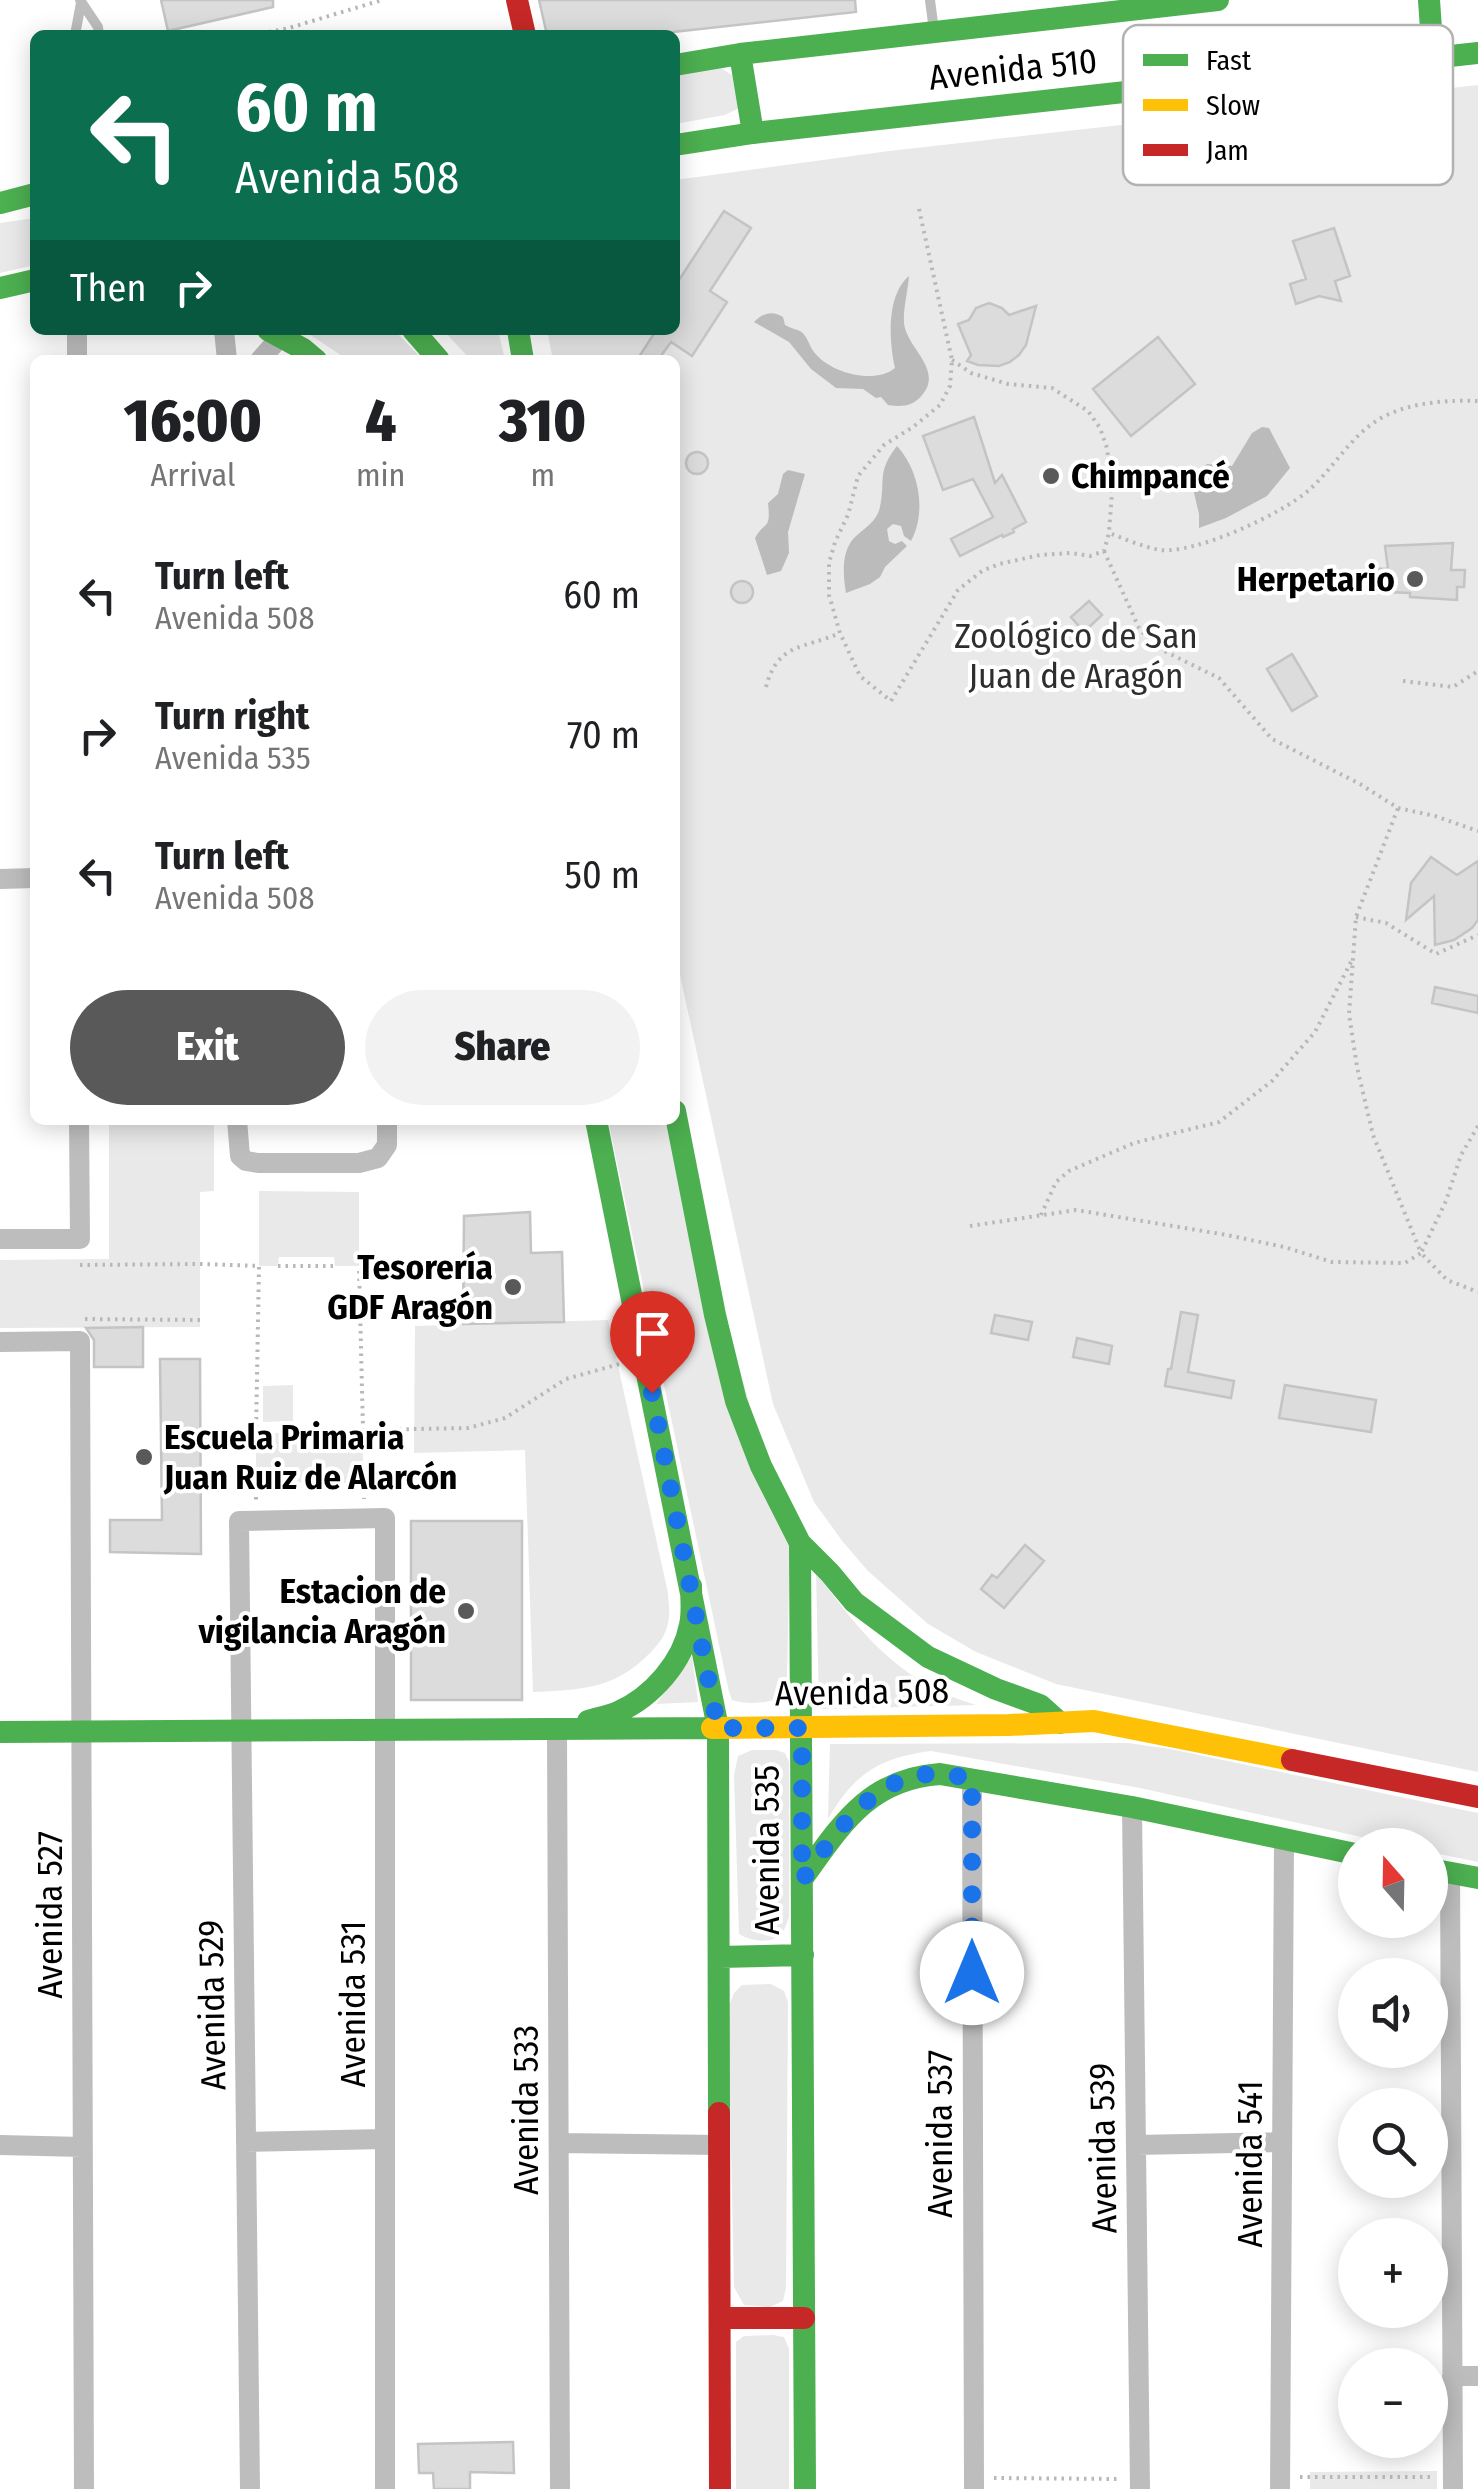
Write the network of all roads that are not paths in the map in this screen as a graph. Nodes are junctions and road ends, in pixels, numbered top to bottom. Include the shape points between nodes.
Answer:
1 (518, 0) edge
2 (930, 0) edge
3 (1218, 0) edge
4 (1428, 0) edge
5 (80, 1) edge
6 (1150, 4) edge
7 (1108, 6) edge
8 (1050, 9) edge
9 (1431, 25) edge
10 (77, 30) edge
11 (98, 30) edge
12 (525, 30) edge
13 (934, 32) junction
14 (1478, 53) edge
15 (740, 54) junction
16 (1453, 56) edge
17 (680, 64) edge
18 (1123, 92) edge
19 (753, 133) junction
20 (680, 144) edge
21 (30, 196) edge
22 (0, 202) edge
23 (30, 281) edge
24 (0, 288) edge
25 (277, 335) edge
26 (417, 335) edge
27 (308, 355) edge
28 (435, 355) edge
29 (30, 878) edge
30 (0, 879) edge
31 (80, 1125) edge
32 (238, 1125) edge
33 (387, 1125) edge
34 (597, 1125) edge
35 (678, 1125) edge
36 (0, 1240) edge
37 (0, 1342) edge
38 (385, 1518) joint
39 (800, 1543) junction
40 (691, 1586) junction
41 (1060, 1722) junction
42 (718, 1728) junction
43 (802, 1728) junction
44 (385, 1729) junction
45 (82, 1730) junction
46 (241, 1730) junction
47 (558, 1730) junction
48 (0, 1732) edge
49 (972, 1779) junction
50 (1478, 1798) edge
51 (1132, 1807) junction
52 (1284, 1840) junction
53 (1338, 1851) edge
54 (1448, 1872) edge
55 (1478, 1878) edge
56 (802, 1880) junction
57 (1442, 1938) edge
58 (803, 1955) junction
59 (719, 1957) junction
60 (386, 2139) junction
61 (246, 2142) junction
62 (1282, 2142) junction
63 (559, 2143) junction
64 (1136, 2144) junction
65 (0, 2145) edge
66 (720, 2145) junction
67 (83, 2147) junction
68 (720, 2318) junction
69 (804, 2318) junction
70 (1452, 2376) junction
71 (1478, 2376) edge
72 (974, 2483) edge
73 (1280, 2483) edge
74 (1453, 2483) edge
75 (1140, 2484) edge
76 (84, 2489) edge
77 (250, 2489) edge
78 (386, 2489) edge
79 (560, 2489) edge
80 (720, 2489) edge
81 (805, 2489) edge

1 - 12 street
2 - 13 lane
3 - 6 street, Avenida 510
4 - 9 street
5 - 10 lane
5 - 11 lane
6 - 7 street, Avenida 510
7 - 8 street, Avenida 510
8 - 13 street, Avenida 510
13 - 15 street, Avenida 510
14 - 16 street, Avenida 510
15 - 17 street, Avenida 510
15 - 19 street
18 - 19 street, Avenida 510
19 - 20 street, Avenida 510
21 - 22 street
23 - 24 street
25 - 27 street
26 - 28 street
29 - 30 street
31 - 36 street via 80,1239
32 - 33 street via 246,1162 359,1163 384,1152
34 - 40 street, Avenida 535
35 - 39 street, Avenida 535 via 736,1401
37 - 45 street, Avenida 527 via 80,1341
38 - 44 street, Avenida 531
38 - 46 street, Avenida 529 via 239,1521
39 - 41 street via 854,1602 928,1657 1040,1706
39 - 43 street, Avenida 535
40 - 42 street, Avenida 535
40 - 47 street via 690,1625 664,1676 620,1712
41 - 43 street, Avenida 508
41 - 50 street, Avenida 508 via 1163,1733
42 - 43 street, Avenida 508
42 - 47 street, Avenida 508
42 - 59 street, Avenida 535
43 - 56 street, Avenida 535
44 - 46 street, Avenida 508
44 - 47 street, Avenida 508
44 - 60 street, Avenida 531
45 - 46 street, Avenida 508
45 - 48 street, Avenida 508
45 - 67 street, Avenida 527
46 - 61 street, Avenida 529
47 - 63 street, Avenida 533
49 - 51 street
49 - 56 street via 940,1774 887,1787 855,1811
49 - 72 street, Avenida 537
51 - 52 street
51 - 64 street, Avenida 539
52 - 53 street
52 - 62 street, Avenida 541
54 - 55 street
56 - 58 street, Avenida 535
57 - 70 street
58 - 59 street
58 - 69 street, Avenida 535
59 - 66 street, Avenida 535
60 - 61 street
60 - 78 street, Avenida 531
61 - 77 street, Avenida 529
62 - 64 street
62 - 73 street, Avenida 541
63 - 66 street
63 - 79 street, Avenida 533
64 - 75 street, Avenida 539
65 - 67 street
66 - 68 street, Avenida 535
67 - 76 street, Avenida 527
68 - 69 street
68 - 80 street, Avenida 535
69 - 81 street, Avenida 535
70 - 71 street
70 - 74 street

